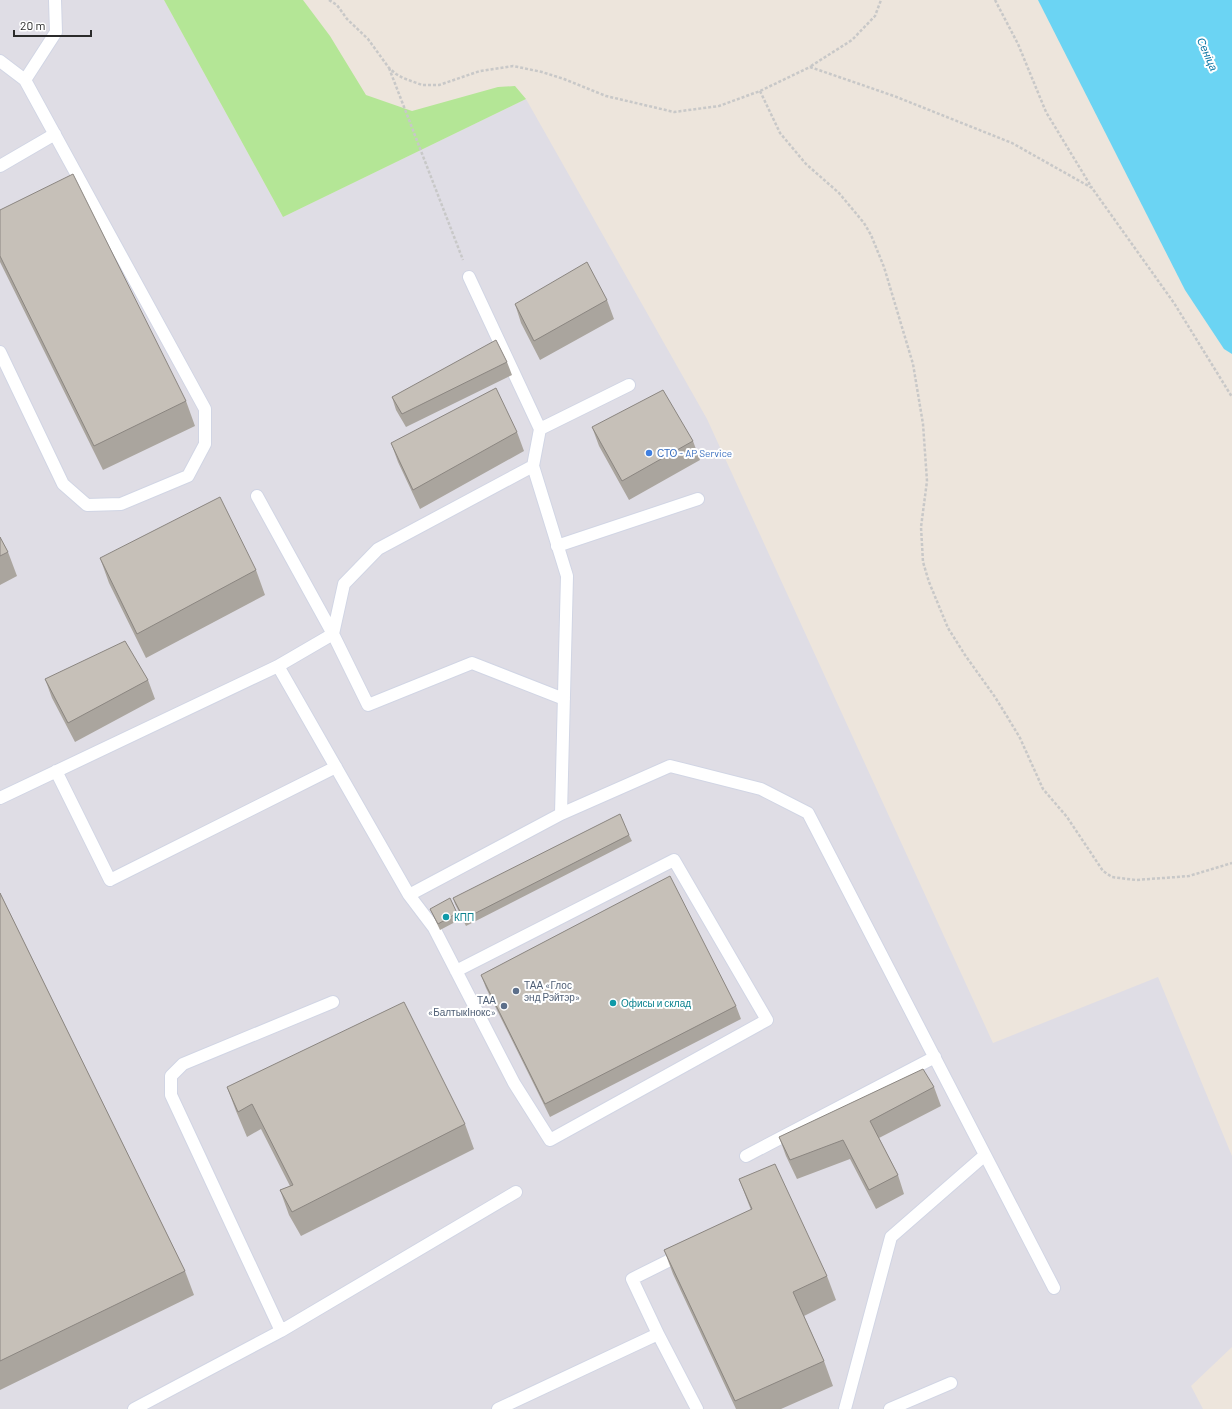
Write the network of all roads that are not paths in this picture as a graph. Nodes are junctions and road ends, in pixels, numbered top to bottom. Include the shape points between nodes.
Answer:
1 (55, 0) edge
2 (0, 61) edge
3 (26, 80) junction
4 (55, 134) junction
5 (0, 166) edge
6 (469, 277) road end
7 (0, 352) edge
8 (629, 385) dead end
9 (540, 429) junction
10 (533, 466) junction
11 (257, 496) dead end
12 (698, 499) dead end
13 (558, 546) junction
14 (333, 634) junction
15 (278, 666) junction
16 (564, 699) junction
17 (336, 767) junction
18 (56, 771) junction
19 (0, 798) edge
20 (561, 814) junction
21 (409, 895) junction
22 (456, 971) junction
23 (333, 1002) dead end
24 (935, 1058) junction
25 (985, 1155) junction
26 (746, 1156) dead end
27 (516, 1192) dead end
28 (684, 1253) edge
29 (1054, 1288) dead end
30 (281, 1331) junction
31 (658, 1334) junction
32 (951, 1383) dead end
33 (134, 1409) edge
34 (498, 1409) edge
35 (697, 1409) edge
36 (845, 1409) edge
37 (890, 1409) edge

1 - 3 lane via 56,32
2 - 3 lane
3 - 4 lane
4 - 5 lane
4 - 7 lane via 205,409 206,444 188,476 121,504 87,505 63,484
6 - 9 lane
8 - 9 lane
9 - 10 lane
10 - 13 lane
10 - 14 lane via 378,549 344,584
11 - 14 lane
12 - 13 lane
13 - 16 lane via 567,576
14 - 15 lane
14 - 16 lane via 368,705 472,663
15 - 17 lane
15 - 18 lane
16 - 20 lane
17 - 18 lane via 110,880
17 - 21 lane
18 - 19 lane
20 - 21 lane
20 - 24 lane via 670,766 761,789 808,813
21 - 22 lane via 434,928
22 - 22 lane via 674,860 767,1020 550,1140 514,1083
23 - 30 lane via 183,1064 170,1076 171,1095
24 - 25 lane
24 - 26 lane
25 - 29 lane
25 - 36 lane via 891,1237
27 - 30 lane
28 - 31 lane via 632,1279
30 - 33 lane
31 - 34 lane
31 - 35 lane
32 - 37 lane

